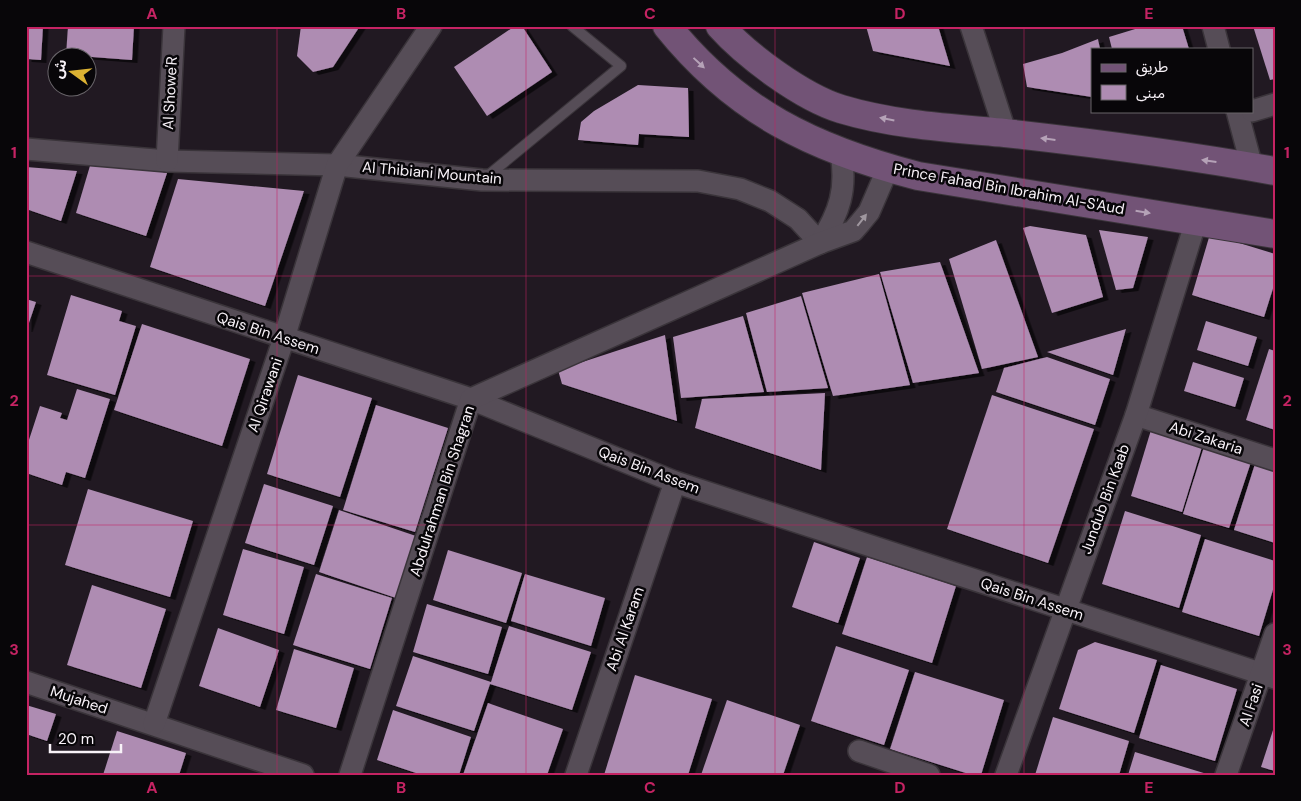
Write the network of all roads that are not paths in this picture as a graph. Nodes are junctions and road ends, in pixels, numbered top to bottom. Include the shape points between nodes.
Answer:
1 (174, 26) edge
2 (431, 26) edge
3 (572, 26) edge
4 (667, 26) edge
5 (720, 26) edge
6 (971, 26) edge
7 (1212, 26) edge
8 (1219, 48) edge
9 (1275, 104) edge
10 (1254, 110) edge
11 (1245, 112) edge
12 (1006, 134) junction
13 (26, 149) edge
14 (841, 153) junction
15 (166, 161) junction
16 (337, 165) junction
17 (888, 168) junction
18 (1263, 169) edge
19 (482, 180) junction
20 (1196, 221) junction
21 (1275, 234) edge
22 (820, 243) junction
23 (26, 252) edge
24 (284, 338) junction
25 (471, 399) junction
26 (1136, 415) junction
27 (1275, 460) edge
28 (675, 482) junction
29 (1064, 610) junction
30 (1275, 634) edge
31 (1268, 676) edge
32 (26, 682) edge
33 (154, 724) junction
34 (859, 751) dead end
35 (303, 775) edge
36 (350, 775) edge
37 (576, 775) edge
38 (929, 775) edge
39 (1006, 775) edge
40 (1226, 775) edge

1 - 15 street, Al Showe'R
2 - 16 street, Al Qirawani
3 - 19 lane via 621,66
4 -> 14 main road, Prince Fahad Bin Ibrahim Al-S'Aud via 690,55 756,110 793,132
12 -> 5 main road via 924,126 840,108 802,90 766,66
6 - 12 street
7 - 8 street
9 - 10 street
11 - 18 street
18 -> 12 main road
13 - 15 street, Al Thibiani Mountain
14 - 17 main road, Prince Fahad Bin Ibrahim Al-S'Aud
14 - 22 street via 844,176 841,200
15 - 16 street, Al Thibiani Mountain
16 - 19 street, Al Thibiani Mountain
16 - 24 street, Al Qirawani
17 -> 20 main road, Prince Fahad Bin Ibrahim Al-S'Aud via 918,176
22 -> 17 street, Abdulrahman Bin Shagran via 853,231 869,212
19 - 22 street, Al Thibiani Mountain via 698,181 740,189 770,201 798,219
20 - 21 main road, Prince Fahad Bin Ibrahim Al-S'Aud
20 - 26 street, Jundub Bin Kaab
22 - 25 street, Abdulrahman Bin Shagran
23 - 24 street, Qais Bin Assem
24 - 25 street, Qais Bin Assem
24 - 33 street, Al Qirawani
25 - 28 street, Qais Bin Assem
25 - 36 street, Abdulrahman Bin Shagran
26 - 27 street, Abi Zakaria
26 - 29 street, Jundub Bin Kaab
28 - 29 street, Qais Bin Assem
28 - 37 street, Abi Al Karam
29 - 31 street, Qais Bin Assem
29 - 39 street, Jundub Bin Kaab
30 - 31 street, Al Fasi
31 - 40 street, Al Fasi
32 - 33 street, Mujahed
33 - 35 street, Mujahed
34 - 38 street

